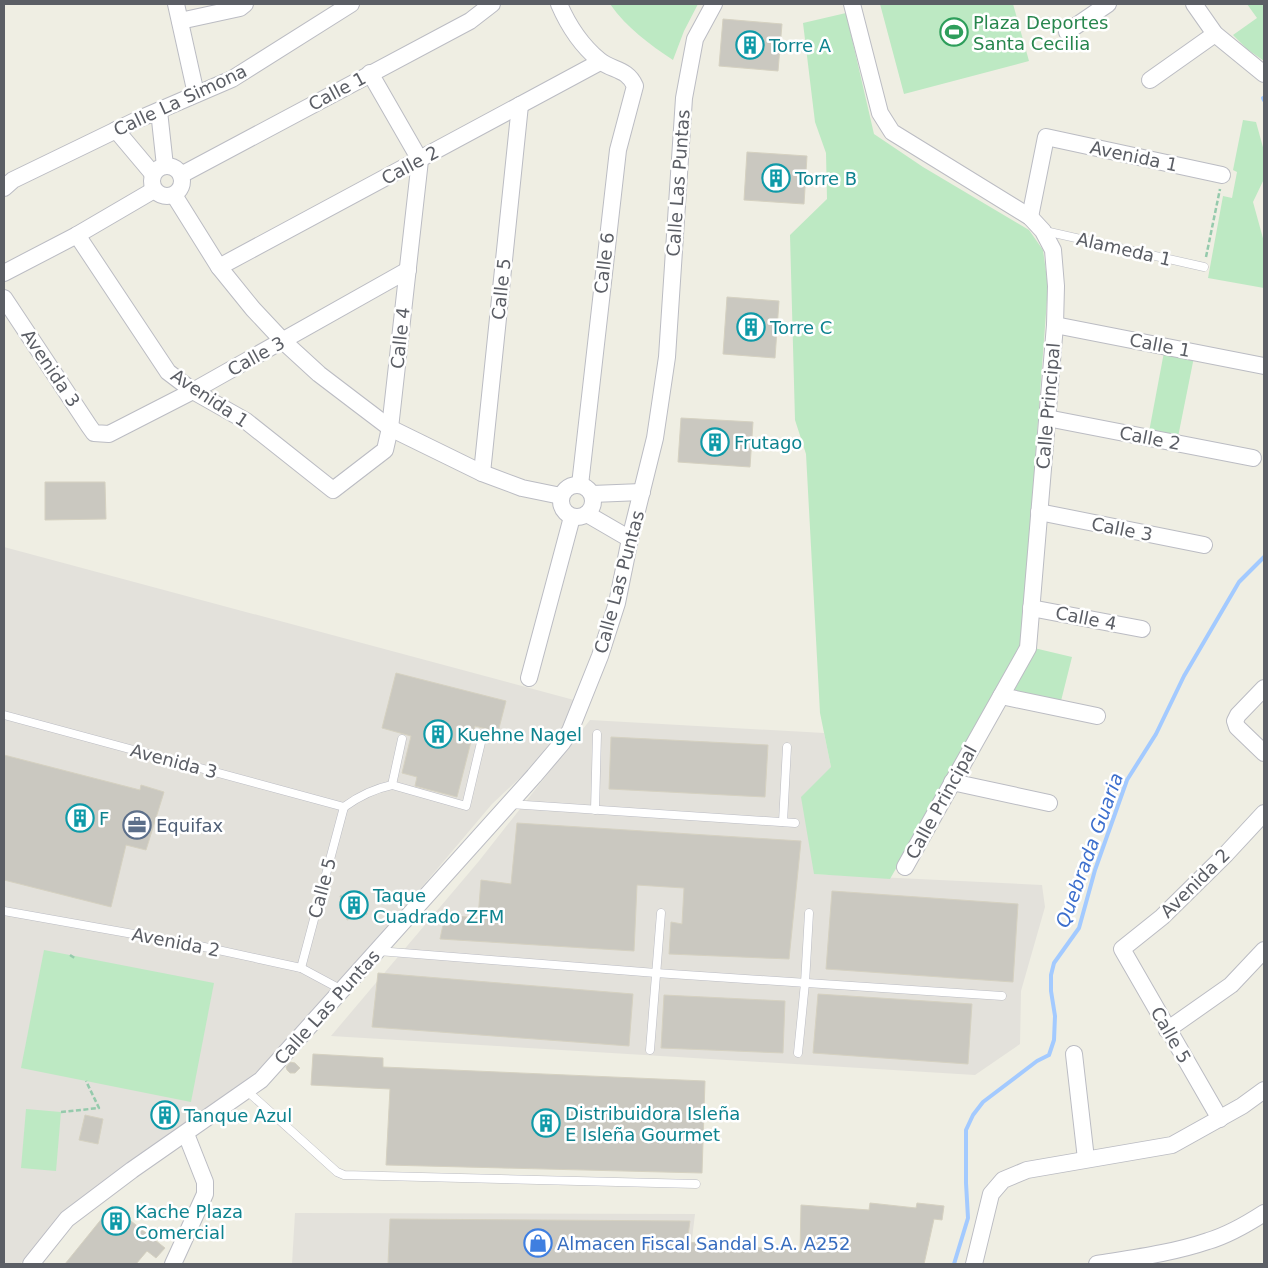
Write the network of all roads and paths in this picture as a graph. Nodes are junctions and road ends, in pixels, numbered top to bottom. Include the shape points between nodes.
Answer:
1 (176, 4) edge
2 (245, 4) edge
3 (351, 4) edge
4 (492, 4) edge
5 (559, 4) edge
6 (714, 4) edge
7 (852, 4) edge
8 (1108, 4) edge
9 (1194, 4) edge
10 (180, 20) junction
11 (1067, 32) dead end
12 (1215, 34) junction
13 (600, 62) junction
14 (370, 73) junction
15 (1264, 74) edge
16 (1150, 80) dead end
17 (196, 94) junction
18 (520, 105) junction
19 (159, 111) junction
20 (116, 130) junction
21 (420, 160) junction
22 (181, 175) junction
23 (1222, 175) joint
24 (157, 177) junction
25 (4, 188) edge
26 (174, 195) junction
27 (1030, 217) junction
28 (1043, 231) junction
29 (77, 235) junction
30 (219, 267) junction
31 (1204, 267) joint
32 (408, 270) junction
33 (4, 273) edge
34 (4, 298) edge
35 (1056, 325) junction
36 (283, 341) junction
37 (1264, 366) edge
38 (193, 391) junction
39 (1047, 418) junction
40 (390, 428) junction
41 (101, 434) joint
42 (1253, 458) dead end
43 (482, 473) junction
44 (333, 490) joint
45 (586, 490) junction
46 (642, 492) junction
47 (561, 496) junction
48 (1039, 512) junction
49 (580, 515) junction
50 (630, 539) junction
51 (1204, 545) dead end
52 (1031, 608) junction
53 (1142, 629) dead end
54 (529, 678) dead end
55 (1264, 688) edge
56 (1001, 696) junction
57 (4, 715) edge
58 (1097, 716) dead end
59 (483, 734) dead end
60 (597, 734) dead end
61 (402, 739) dead end
62 (787, 748) dead end
63 (1264, 753) edge
64 (952, 782) junction
65 (392, 785) junction
66 (508, 804) junction
67 (1049, 804) dead end
68 (344, 807) junction
69 (594, 810) junction
70 (1264, 812) edge
71 (783, 822) junction
72 (795, 823) dead end
73 (905, 867) dead end
74 (4, 911) edge
75 (661, 913) dead end
76 (808, 913) dead end
77 (1122, 949) joint
78 (1264, 950) edge
79 (377, 951) junction
80 (70, 955) dead end
81 (76, 959) dead end
82 (301, 968) junction
83 (656, 973) junction
84 (805, 982) junction
85 (342, 990) junction
86 (1002, 996) dead end
87 (1167, 1030) junction
88 (650, 1050) dead end
89 (798, 1053) dead end
90 (1074, 1054) dead end
91 (86, 1081) dead end
92 (246, 1090) junction
93 (1264, 1090) edge
94 (61, 1112) dead end
95 (1220, 1119) junction
96 (186, 1134) junction
97 (1086, 1159) junction
98 (696, 1184) dead end
99 (1264, 1213) edge
100 (1152, 1259) edge
101 (31, 1264) edge
102 (173, 1264) edge
103 (974, 1264) edge
104 (1097, 1264) edge

1 - 10 street
2 - 10 street via 240,8
3 - 17 street, Calle La Simona via 232,79
4 - 14 street, Calle 1 via 470,21
5 - 13 street via 583,44
6 - 46 street, Calle Las Puntas via 695,39 687,80 666,358 655,438
7 - 27 street, Calle Principal via 880,113 892,132
8 - 11 street
9 - 12 street
10 - 17 street
12 - 15 street
12 - 16 street
13 - 18 street, Calle 2
13 - 45 street, Calle 6 via 622,71 636,86 618,150
14 - 21 street
14 - 22 street, Calle 1
17 - 19 street, Calle La Simona
18 - 21 street, Calle 2
18 - 43 street, Calle 5
19 - 20 street, Calle La Simona
19 - 24 street
20 - 24 street
20 - 25 street, Calle La Simona via 12,180
21 - 30 street, Calle 2
21 - 32 street, Calle 4
22 - 24 street via 176,168
22 - 26 street via 182,186
23 - 27 street, Avenida 1 via 1046,137
23 - 31 path
24 - 26 street via 161,196
24 - 29 street
26 - 30 street
27 - 28 street, Calle Principal
28 - 31 lane, Alameda 1
28 - 35 street, Calle Principal via 1053,250
29 - 33 street
29 - 38 street, Avenida 1 via 168,372
30 - 36 street
32 - 36 street, Calle 3
32 - 40 street, Calle 4
34 - 41 street, Avenida 3 via 89,426
35 - 37 street, Calle 1
35 - 39 street, Calle Principal
36 - 38 street, Calle 3
36 - 40 street via 319,374
38 - 41 street, Calle 3 via 109,434
38 - 44 street, Avenida 1 via 246,421
39 - 42 street, Calle 2
39 - 48 street, Calle Principal
40 - 43 street
40 - 44 street, Calle 4 via 385,450
43 - 47 street via 522,488
45 - 46 street
45 - 47 street via 568,487
45 - 49 street via 593,504
46 - 50 street, Calle Las Puntas
47 - 49 street via 563,511
48 - 51 street, Calle 3
48 - 52 street, Calle Principal
49 - 50 street
49 - 54 street
50 - 66 street, Calle Las Puntas via 617,604 577,715 562,743
52 - 53 street, Calle 4
52 - 56 street, Calle Principal via 1028,648
55 - 63 street via 1235,721 1237,727
56 - 58 street
56 - 64 street, Calle Principal
57 - 68 lane, Avenida 3
59 - 65 lane via 466,806
60 - 69 lane
61 - 65 lane
62 - 71 lane
64 - 67 street
64 - 73 street, Calle Principal
65 - 68 lane via 360,796
66 - 69 lane
66 - 79 street, Calle Las Puntas
68 - 82 lane, Calle 5
69 - 71 lane
70 - 77 street, Avenida 2 via 1162,917
71 - 72 lane
74 - 82 lane, Avenida 2 via 195,945
75 - 83 lane
76 - 84 lane
77 - 87 street, Calle 5
78 - 87 street via 1231,985
79 - 83 lane
79 - 85 street, Calle Las Puntas
80 - 81 path
82 - 85 lane, Avenida 2
83 - 84 lane
83 - 88 lane
84 - 86 lane
84 - 89 lane
85 - 92 street, Calle Las Puntas via 261,1080
87 - 95 street, Calle 5
90 - 97 street
91 - 94 path via 99,1108
92 - 96 street, Calle Las Puntas
92 - 98 lane via 337,1172 344,1174
93 - 95 street
95 - 97 street via 1172,1145
96 - 101 street, Calle Las Puntas via 67,1218
96 - 102 street via 205,1182 205,1194
97 - 103 street via 1027,1170 1004,1180 991,1194
99 - 100 street via 1210,1241
100 - 104 street

